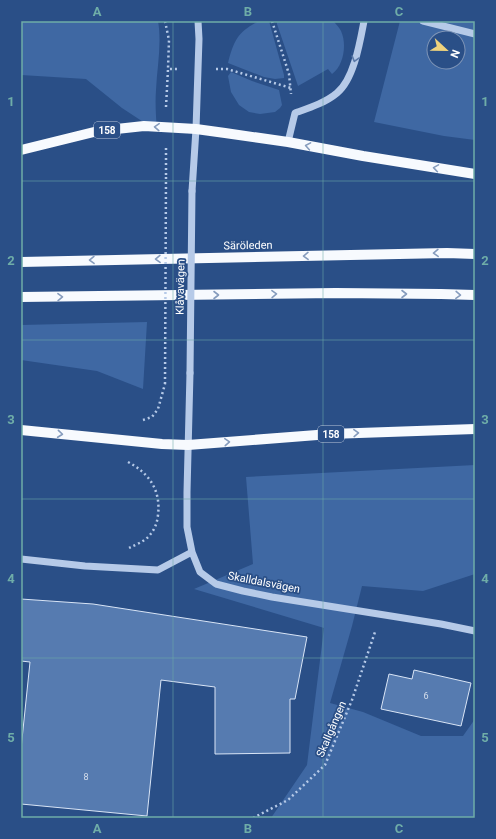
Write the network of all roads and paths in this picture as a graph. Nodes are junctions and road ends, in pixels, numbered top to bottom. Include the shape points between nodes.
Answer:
1 (165, 21) edge
2 (198, 21) edge
3 (272, 21) edge
4 (364, 21) edge
5 (423, 21) edge
6 (475, 34) edge
7 (168, 69) dead end
8 (295, 113) junction
9 (196, 129) junction
10 (288, 142) junction
11 (21, 150) edge
12 (475, 174) edge
13 (166, 177) dead end
14 (475, 254) edge
15 (21, 262) edge
16 (475, 295) edge
17 (21, 297) edge
18 (143, 420) dead end
19 (475, 429) edge
20 (21, 430) edge
21 (126, 441) junction
22 (188, 445) junction
23 (122, 551) dead end
24 (192, 552) junction
25 (21, 559) edge
26 (381, 614) junction
27 (475, 631) edge
28 (253, 818) edge

1 - 7 path via 169,40
2 - 9 street, Klåvavägen
3 - 8 path via 289,74
4 -> 8 street via 356,60 349,78 338,92 327,100
5 - 6 street
8 - 10 street
9 - 10 main road, 158
9 -> 11 main road, 158 via 144,126 98,131
9 - 22 street, Klåvavägen, bridge via 192,191
12 -> 10 main road, 158
13 - 18 path, bridge via 165,384 158,409 152,417
14 -> 15 main road, Säröleden via 447,252
17 -> 16 main road via 336,293
22 -> 19 main road, 158 via 330,434
20 -> 21 main road, 158
21 - 22 main road, 158
21 - 23 path via 126,461 149,478 156,490 159,506 157,523 153,531 147,538
22 - 24 street, Klåvavägen via 187,527
24 - 25 street via 158,570
24 - 26 street, Skalldalsvägen via 200,572 216,584 243,591
26 - 27 street, Skalldalsvägen
26 - 28 path, Skallgången via 352,700 325,765 288,800

